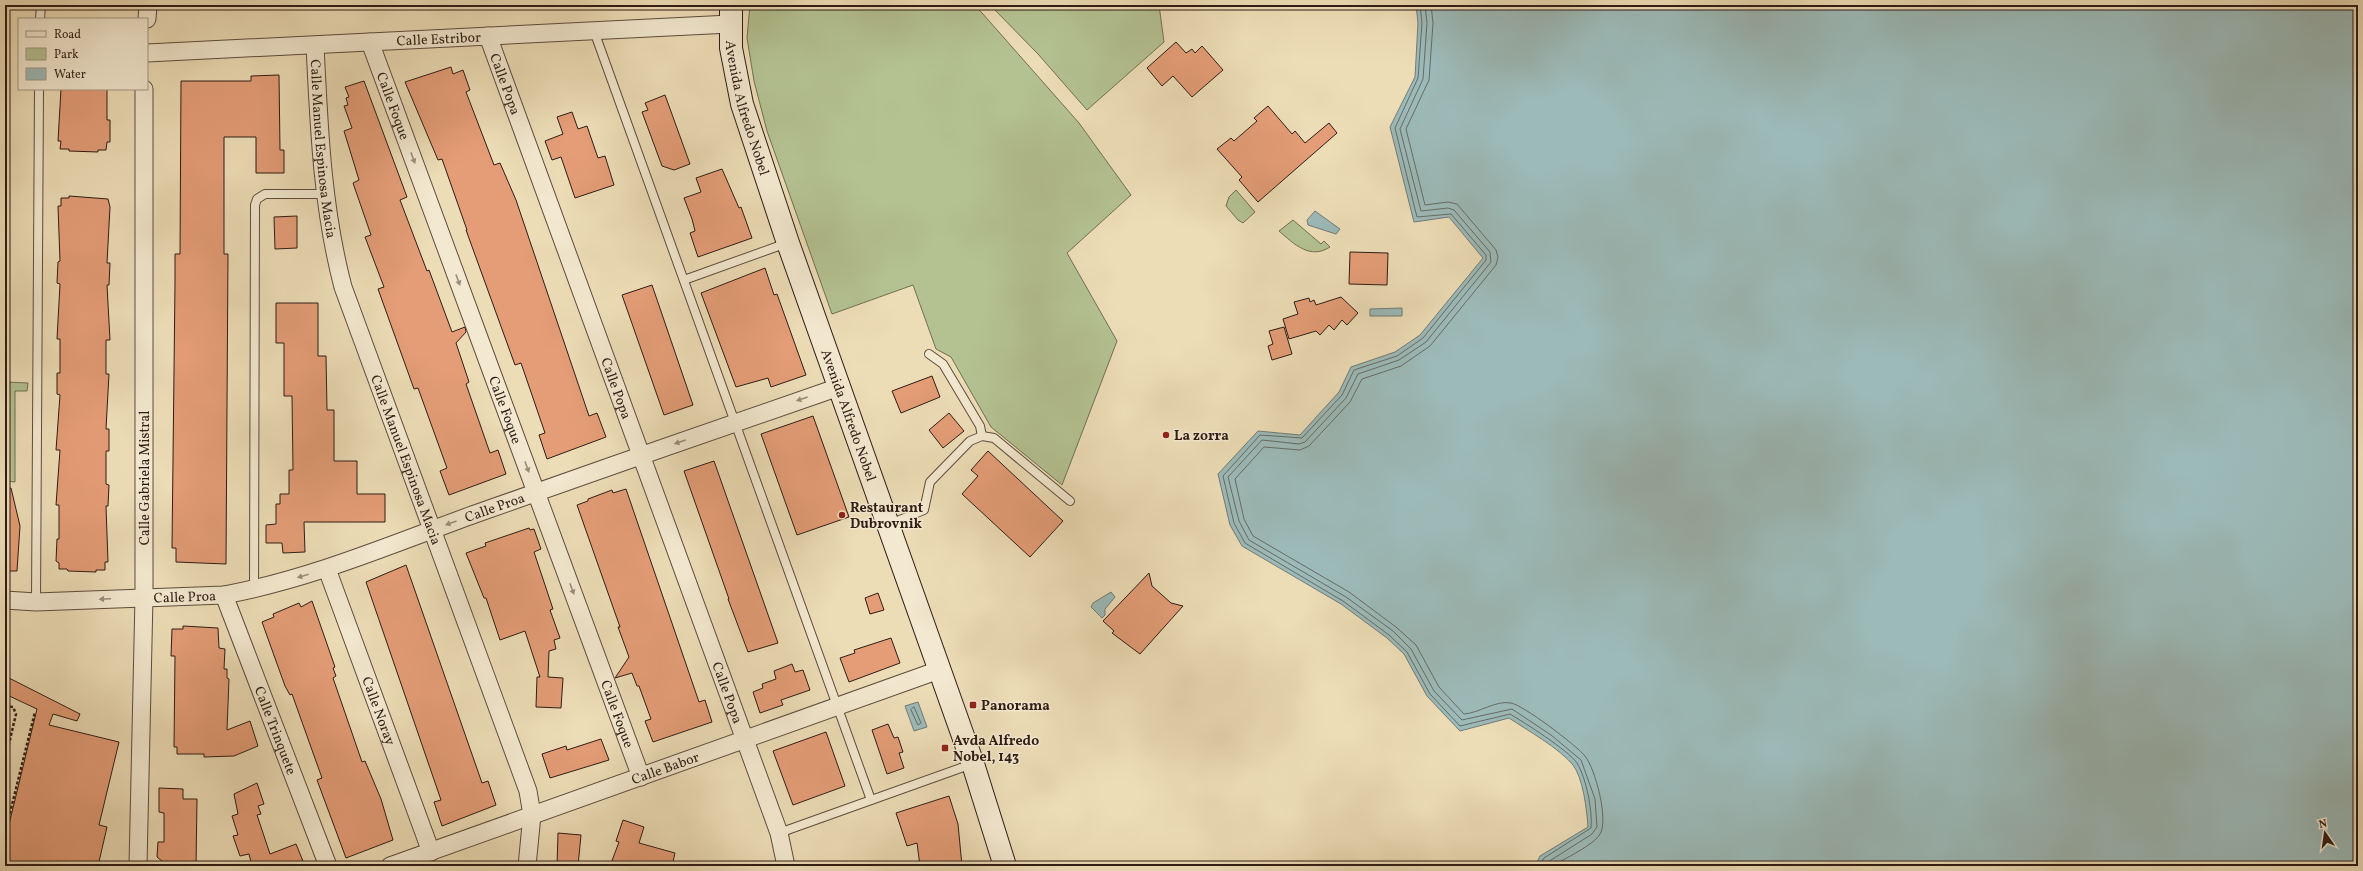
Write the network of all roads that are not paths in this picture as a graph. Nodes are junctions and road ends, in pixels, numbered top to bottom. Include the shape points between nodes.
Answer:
1 (41, 5) edge
2 (148, 5) edge
3 (731, 14) edge
4 (40, 18) edge
5 (147, 18) edge
6 (594, 31) junction
7 (488, 36) junction
8 (370, 42) junction
9 (315, 45) junction
10 (148, 53) edge
11 (39, 90) edge
12 (144, 90) edge
13 (325, 194) junction
14 (788, 243) junction
15 (684, 280) junction
16 (929, 354) dead end
17 (839, 387) junction
18 (735, 422) junction
19 (982, 436) junction
20 (641, 456) junction
21 (537, 492) junction
22 (1070, 501) dead end
23 (888, 525) junction
24 (431, 530) junction
25 (327, 569) junction
26 (254, 590) junction
27 (224, 596) junction
28 (144, 597) junction
29 (5, 600) edge
30 (36, 602) junction
31 (939, 670) junction
32 (837, 706) junction
33 (745, 739) junction
34 (973, 764) junction
35 (640, 777) junction
36 (871, 800) junction
37 (532, 816) junction
38 (779, 833) junction
39 (431, 852) junction
40 (138, 866) edge
41 (328, 866) edge
42 (390, 866) edge
43 (527, 866) edge
44 (786, 866) edge
45 (1005, 866) edge

1 - 4 lane
2 - 5 street
3 - 6 street, Calle Estribor
3 - 14 main road, Avenida Alfredo Nobel via 735,74 742,104
6 - 7 street, Calle Estribor
6 - 15 lane
7 - 8 street, Calle Estribor
7 - 20 street, Calle Popa
8 - 9 street, Calle Estribor
8 -> 21 street, Calle Foque
9 - 10 street, Calle Estribor
9 - 13 street, Calle Manuel Espinosa Macia
11 - 30 lane
12 - 28 street, Calle Gabriela Mistral
13 - 24 street, Calle Manuel Espinosa Macia via 329,226 343,287
13 - 26 lane via 266,194 257,199 255,204
14 - 15 lane
14 - 17 main road, Avenida Alfredo Nobel
15 - 18 lane
16 - 19 lane via 943,364 980,426
17 -> 18 street, Calle Proa
17 - 23 main road, Avenida Alfredo Nobel
18 -> 20 street, Calle Proa
18 - 32 lane
19 - 22 lane via 994,438
19 - 23 lane via 970,441 930,482 924,510
20 - 21 street, Calle Proa
20 - 33 street, Calle Popa
21 -> 24 street, Calle Proa
21 -> 35 street, Calle Foque
23 - 31 main road, Avenida Alfredo Nobel
24 - 25 street, Calle Proa
24 - 37 street, Calle Manuel Espinosa Macia via 528,791
25 -> 26 street, Calle Proa
25 - 39 street, Calle Noray
26 - 27 street, Calle Proa
27 - 28 street, Calle Proa
27 - 41 street, Calle Trinquete
28 -> 30 street, Calle Proa
28 - 40 street, Calle Gabriela Mistral
29 - 30 street, Calle Proa
31 - 32 street, Calle Babor
31 - 34 main road, Avenida Alfredo Nobel
32 - 33 street, Calle Babor
32 - 36 lane
33 - 35 street, Calle Babor
33 - 38 street, Calle Popa
34 - 36 lane
34 - 45 main road, Avenida Alfredo Nobel
35 - 37 street, Calle Babor
36 - 38 lane
37 - 39 street, Calle Babor
37 - 43 street, Calle Manuel Espinosa Macia
38 - 44 street, Calle Popa
39 - 42 street, Calle Babor

